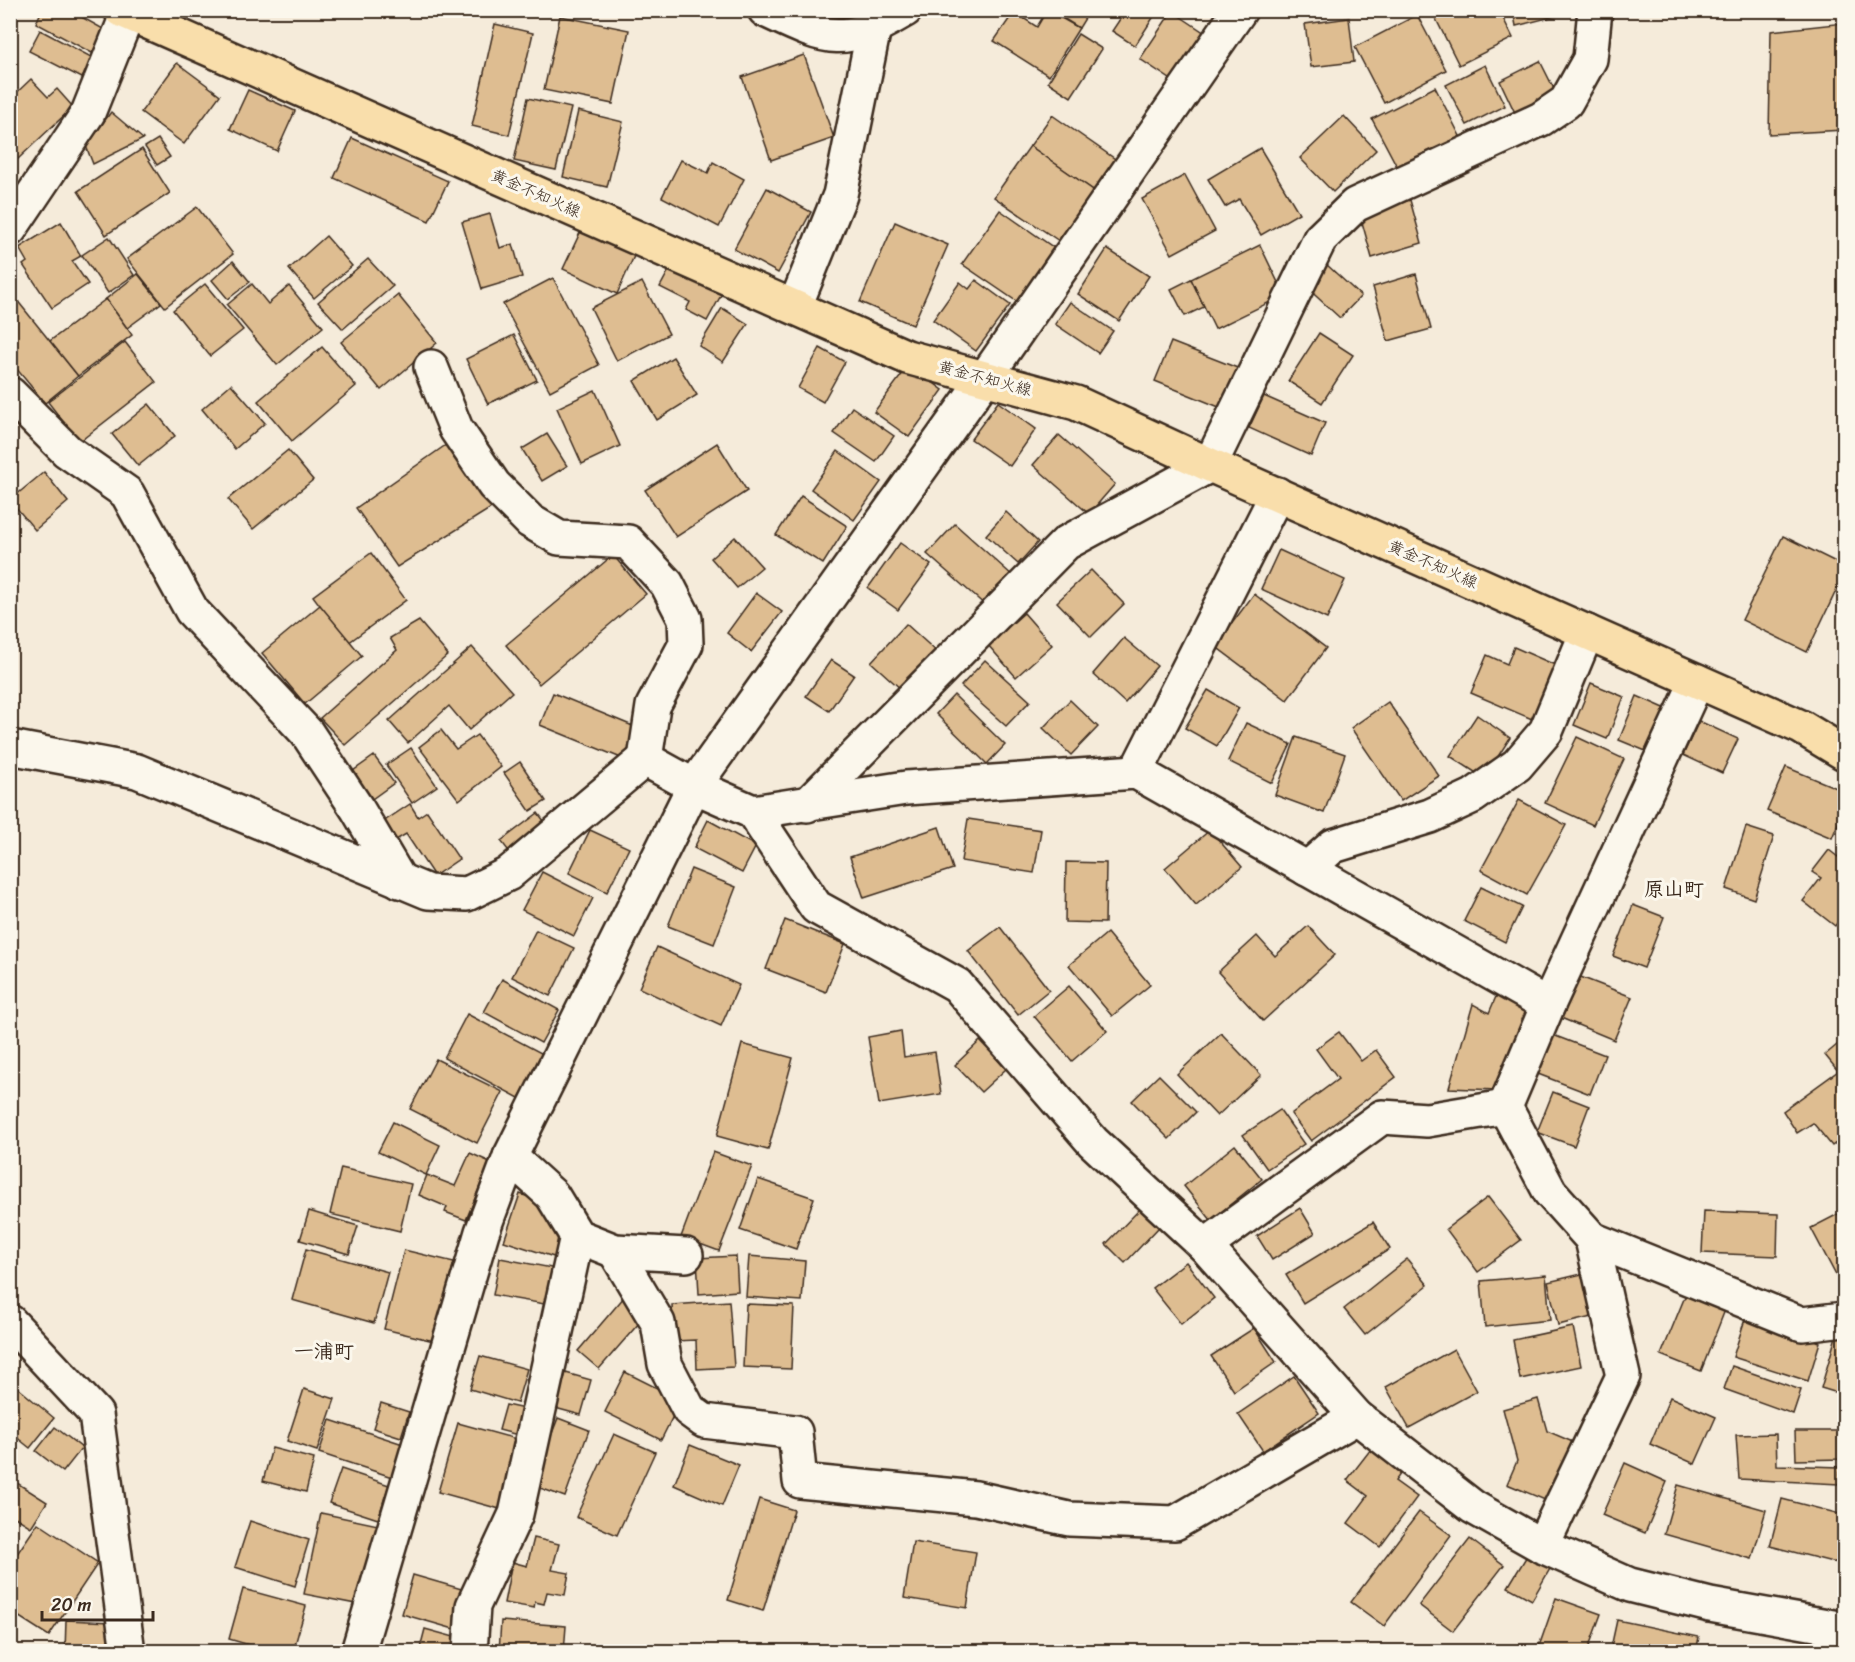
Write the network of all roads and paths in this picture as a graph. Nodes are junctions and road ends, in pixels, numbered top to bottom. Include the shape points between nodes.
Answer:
1 (765, 10) edge
2 (905, 10) edge
3 (1240, 10) edge
4 (1595, 10) edge
5 (125, 12) edge
6 (874, 28) junction
7 (10, 229) edge
8 (795, 306) junction
9 (431, 367) dead end
10 (985, 378) junction
11 (10, 394) edge
12 (1210, 465) junction
13 (1277, 494) junction
14 (1587, 632) junction
15 (1697, 681) junction
16 (10, 747) edge
17 (1845, 753) edge
18 (645, 759) junction
19 (1136, 772) junction
20 (694, 786) junction
21 (807, 805) junction
22 (753, 812) junction
23 (1307, 868) junction
24 (400, 881) junction
25 (1548, 1005) junction
26 (1505, 1107) junction
27 (510, 1157) junction
28 (577, 1236) junction
29 (1592, 1239) junction
30 (1205, 1246) junction
31 (615, 1251) junction
32 (686, 1255) dead end
33 (1845, 1319) edge
34 (10, 1322) edge
35 (1357, 1417) junction
36 (1542, 1546) junction
37 (1845, 1629) edge
38 (128, 1652) edge
39 (358, 1652) edge
40 (470, 1652) edge

1 - 6 street via 811,32 841,38
2 - 6 street
3 - 10 street
4 - 12 street via 1590,59 1566,102 1541,119 1355,205 1320,239
5 - 7 street via 88,113
5 - 8 main road, 黄金不知火線
6 - 8 street via 840,195
8 - 10 main road, 黄金不知火線 via 907,357
9 - 18 street via 456,429 494,485 530,521 559,538 628,542 667,584 685,619 686,644 653,706
10 - 12 main road, 黄金不知火線 via 1076,403
10 - 20 street
11 - 24 street via 67,451 128,493 192,611 307,733
12 - 13 main road, 黄金不知火線
12 - 21 street via 1066,543
13 - 14 main road, 黄金不知火線
13 - 19 street
14 - 15 main road, 黄金不知火線
14 - 23 street via 1546,731 1516,765 1473,796 1430,816 1333,846
15 - 17 main road, 黄金不知火線 via 1801,727
15 - 25 street
16 - 24 street via 137,771
18 - 20 street
18 - 24 street via 508,874 467,894 428,892
19 - 21 street via 906,788
19 - 23 street
20 - 22 street
20 - 27 street
21 - 22 street
22 - 30 street via 816,907 957,985 1093,1142
23 - 25 street
25 - 26 street
26 - 29 street via 1551,1192
26 - 30 street via 1426,1120 1382,1117
27 - 28 street via 552,1195
27 - 39 street via 478,1243
28 - 31 street
28 - 40 street via 516,1514 473,1606
29 - 33 street via 1802,1324
29 - 36 street via 1623,1376
30 - 35 street
31 - 32 street
31 - 35 street via 658,1323 665,1364 689,1410 704,1421 795,1432 800,1481 975,1498 1069,1519 1175,1523
34 - 38 street via 96,1414
35 - 36 street via 1473,1508
36 - 37 street via 1630,1585 1710,1605

